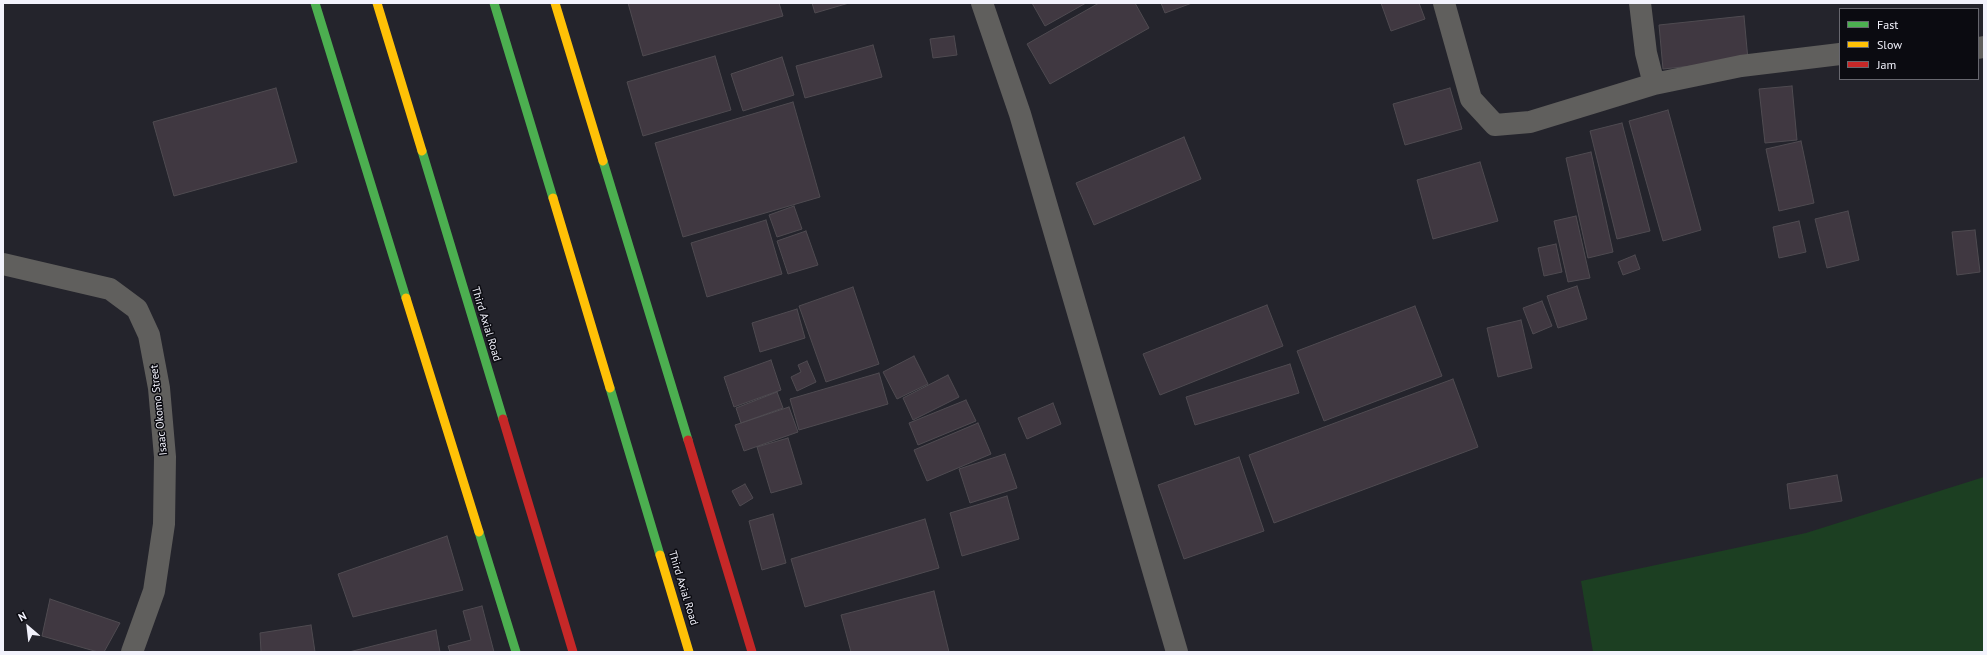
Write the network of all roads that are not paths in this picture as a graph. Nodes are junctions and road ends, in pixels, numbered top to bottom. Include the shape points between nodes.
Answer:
1 (315, 3) edge
2 (377, 3) edge
3 (494, 3) edge
4 (555, 3) edge
5 (982, 3) edge
6 (1444, 3) edge
7 (1640, 3) edge
8 (1839, 54) edge
9 (1654, 84) junction
10 (3, 264) edge
11 (132, 652) edge
12 (516, 652) edge
13 (573, 652) edge
14 (689, 652) edge
15 (752, 652) edge
16 (1177, 652) edge

1 - 12 main road
2 - 13 main road, Third Axial Road
3 - 14 main road, Third Axial Road
4 - 15 main road
5 - 16 street via 1020,114
6 - 9 street via 1471,99 1495,125 1530,122
7 - 9 street via 1646,53
8 - 9 street via 1742,66
10 - 11 street, Isaac Okomo Street via 110,289 137,309 149,335 159,388 165,457 164,524 154,591

